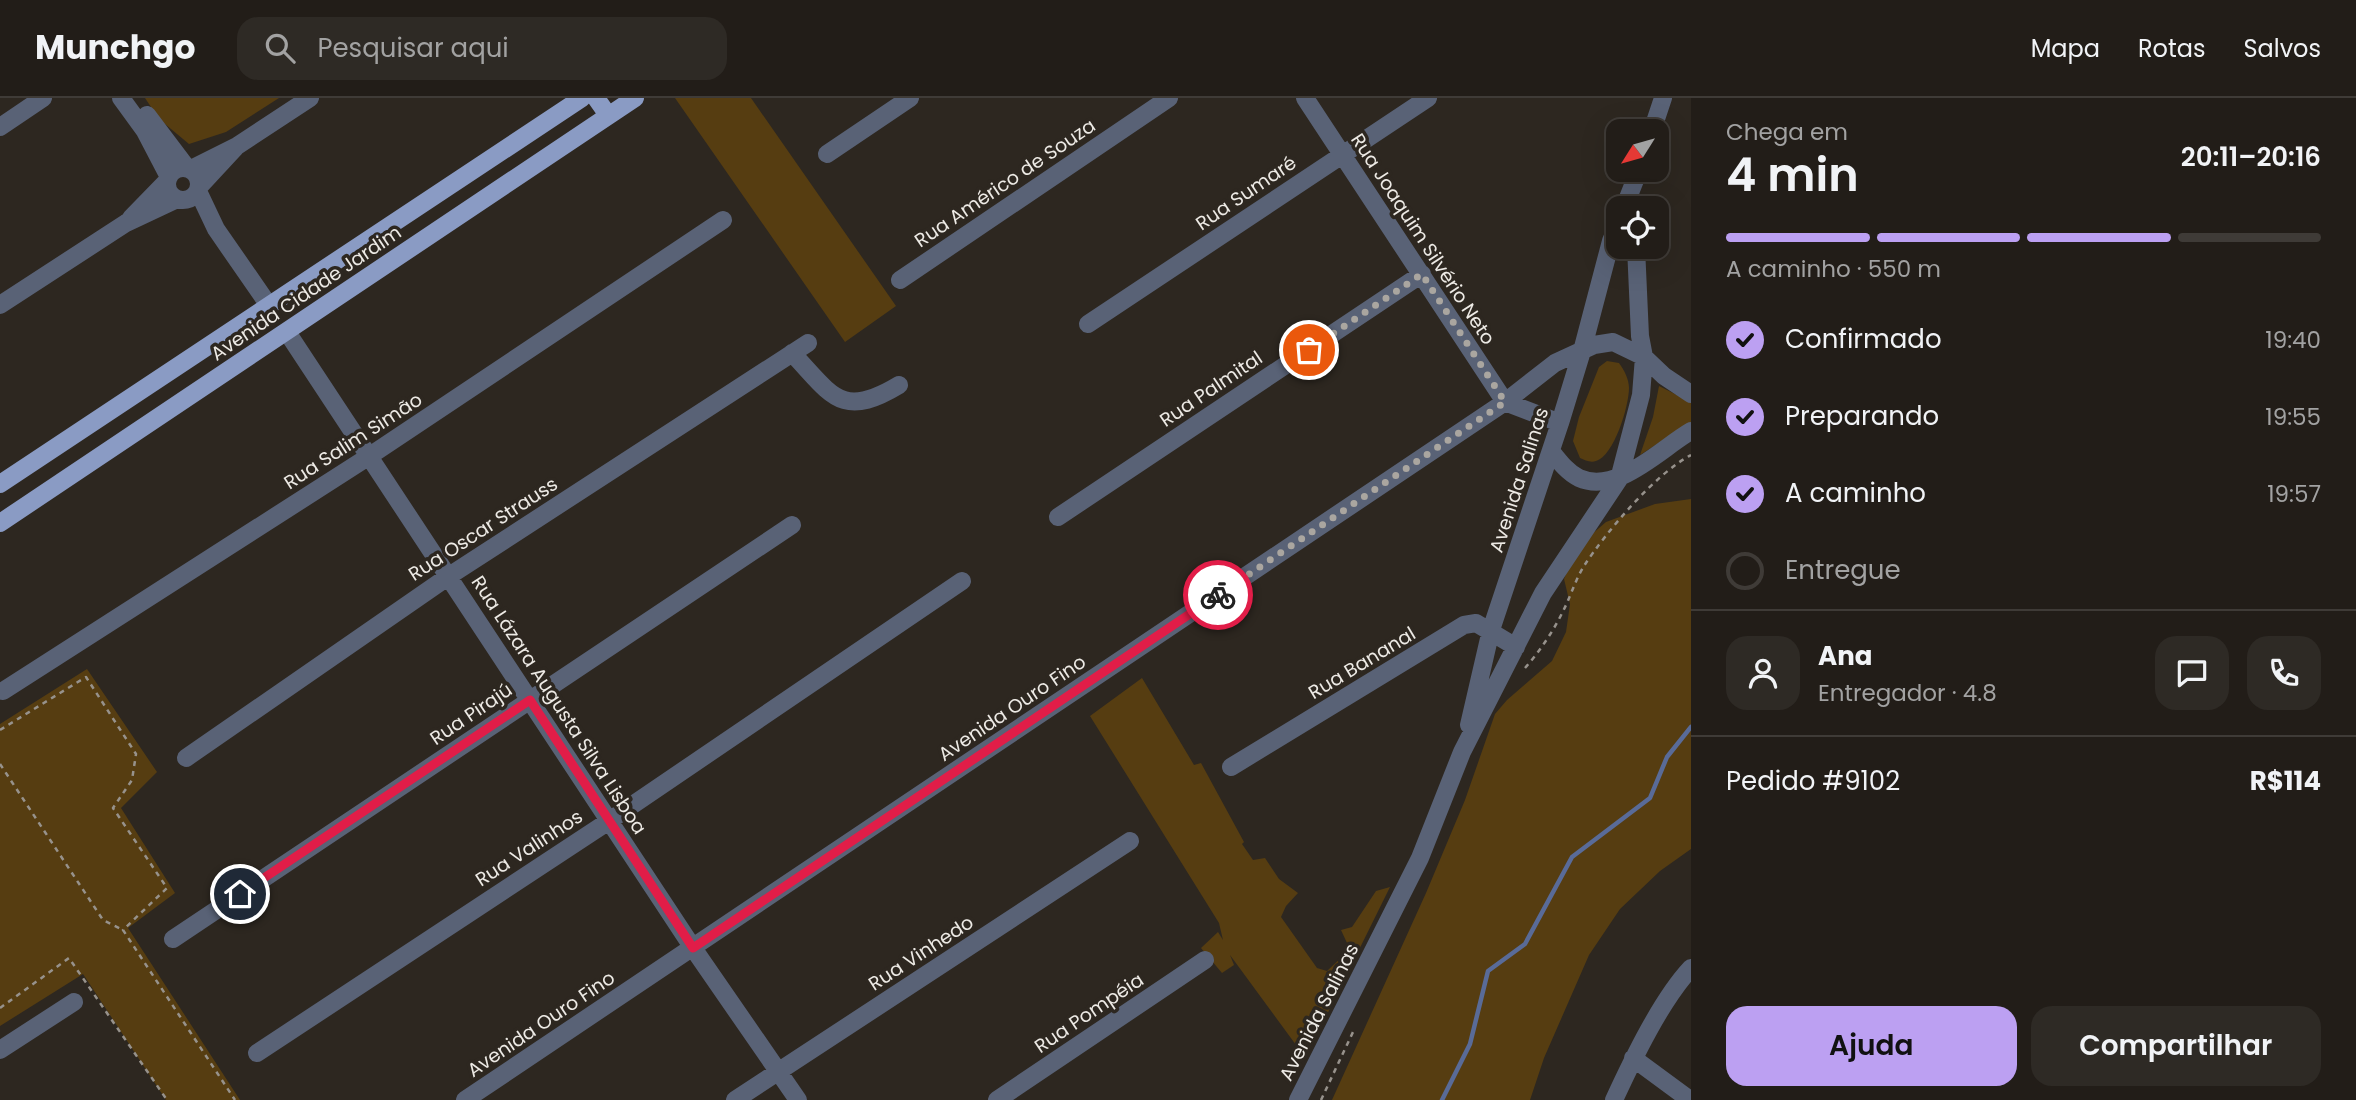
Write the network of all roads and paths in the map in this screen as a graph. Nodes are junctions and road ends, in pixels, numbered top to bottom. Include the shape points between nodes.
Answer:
1 (43, 98) edge
2 (121, 98) edge
3 (135, 98) edge
4 (310, 98) edge
5 (582, 98) edge
6 (596, 98) edge
7 (635, 98) edge
8 (910, 98) edge
9 (1169, 98) edge
10 (1306, 98) edge
11 (1427, 98) edge
12 (1663, 98) edge
13 (608, 115) junction
14 (1656, 119) edge
15 (0, 127) edge
16 (237, 146) junction
17 (827, 154) dead end
18 (1342, 154) junction
19 (189, 169) junction
20 (168, 179) junction
21 (198, 189) junction
22 (179, 199) junction
23 (723, 220) dead end
24 (126, 223) junction
25 (216, 229) junction
26 (1606, 259) edge
27 (1636, 259) edge
28 (1422, 274) junction
29 (900, 280) dead end
30 (0, 306) edge
31 (270, 307) junction
32 (1088, 324) dead end
33 (287, 332) junction
34 (1583, 351) junction
35 (1644, 358) junction
36 (899, 385) dead end
37 (1691, 394) edge
38 (1505, 402) junction
39 (1560, 423) junction
40 (1691, 431) edge
41 (1551, 451) junction
42 (1691, 455) edge
43 (368, 457) junction
44 (1619, 479) junction
45 (0, 484) edge
46 (1058, 517) dead end
47 (0, 523) edge
48 (792, 525) dead end
49 (449, 576) junction
50 (962, 581) dead end
51 (1491, 630) junction
52 (1516, 647) junction
53 (1524, 669) dead end
54 (3, 691) dead end
55 (530, 700) junction
56 (0, 730) edge
57 (1462, 752) junction
58 (187, 758) dead end
59 (0, 764) edge
60 (1231, 767) dead end
61 (609, 821) junction
62 (1129, 841) dead end
63 (123, 930) junction
64 (173, 939) dead end
65 (693, 948) junction
66 (1205, 960) dead end
67 (1691, 968) edge
68 (74, 1002) dead end
69 (0, 1008) edge
70 (0, 1050) edge
71 (257, 1053) dead end
72 (1633, 1058) junction
73 (778, 1071) junction
74 (167, 1100) edge
75 (235, 1100) edge
76 (465, 1100) edge
77 (735, 1100) edge
78 (798, 1100) edge
79 (997, 1100) edge
80 (1298, 1100) edge
81 (1614, 1100) edge
82 (1690, 1100) edge

1 - 15 street
2 - 20 street via 145,131
3 - 19 street
4 - 16 street
5 - 31 main road, Avenida Cidade Jardim
6 - 13 main road
7 - 13 main road, Avenida Cidade Jardim
8 - 17 street
9 - 29 street, Rua Américo de Souza
10 - 18 street, Rua Joaquim Silvério Neto
11 - 18 street, Rua Sumaré
12 - 14 street
13 - 33 main road, Avenida Cidade Jardim
16 - 19 street
16 - 21 street
18 - 28 street, Rua Joaquim Silvério Neto
18 - 32 street, Rua Sumaré
19 - 20 street via 176,169
19 - 21 street via 198,177
20 - 22 street via 169,192
20 - 24 street
21 - 22 street via 191,198
21 - 25 street
22 - 24 street
22 - 25 street
23 - 43 street, Rua Salim Simão
24 - 30 street
25 - 31 street
26 - 34 street, Avenida Salinas
27 - 35 street, Avenida Salinas
28 - 38 street, Rua Joaquim Silvério Neto
28 - 46 street, Rua Palmital
31 - 45 main road, Avenida Cidade Jardim
33 - 43 street, Rua Lázara Augusta Silva Lisboa
33 - 47 main road, Avenida Cidade Jardim
34 - 35 street, Avenida Ouro Fino via 1613,342
34 - 38 street, Avenida Ouro Fino via 1555,363
34 - 39 street, Avenida Salinas
35 - 37 street, Avenida Ouro Fino
35 - 44 street, Avenida Salinas via 1642,395
36 - 49 street, Rua Oscar Strauss via 878,397 850,402 831,395 800,348
38 - 39 street
38 - 65 street, Avenida Ouro Fino
39 - 41 street, Avenida Salinas
40 - 44 street
41 - 44 street via 1580,478
41 - 51 street, Avenida Salinas
42 - 53 path via 1656,481 1584,566 1566,606
43 - 49 street, Rua Lázara Augusta Silva Lisboa
43 - 54 street, Rua Salim Simão
44 - 52 street, Avenida Salinas via 1558,567
48 - 55 street, Rua Pirajú
49 - 55 street, Rua Lázara Augusta Silva Lisboa
49 - 58 street, Rua Oscar Strauss
50 - 61 street, Rua Valinhos
51 - 52 street
51 - 57 street, Avenida Salinas
51 - 60 street, Rua Bananal via 1476,623 1464,625
52 - 57 street, Avenida Salinas
55 - 61 street, Rua Lázara Augusta Silva Lisboa
55 - 64 street, Rua Pirajú
56 - 63 path via 86,677 136,754 132,780 113,808 167,888
57 - 80 street, Avenida Salinas via 1420,858
59 - 63 path via 103,920
61 - 65 street, Rua Lázara Augusta Silva Lisboa
61 - 71 street, Rua Valinhos
62 - 73 street, Rua Vinhedo
63 - 75 path
65 - 73 street, Rua Lázara Augusta Silva Lisboa
65 - 76 street, Avenida Ouro Fino
66 - 79 street, Rua Pompéia
67 - 72 street
68 - 70 street
69 - 74 path via 69,958
72 - 81 street
72 - 82 street
73 - 77 street, Rua Vinhedo
73 - 78 street, Rua Lázara Augusta Silva Lisboa

